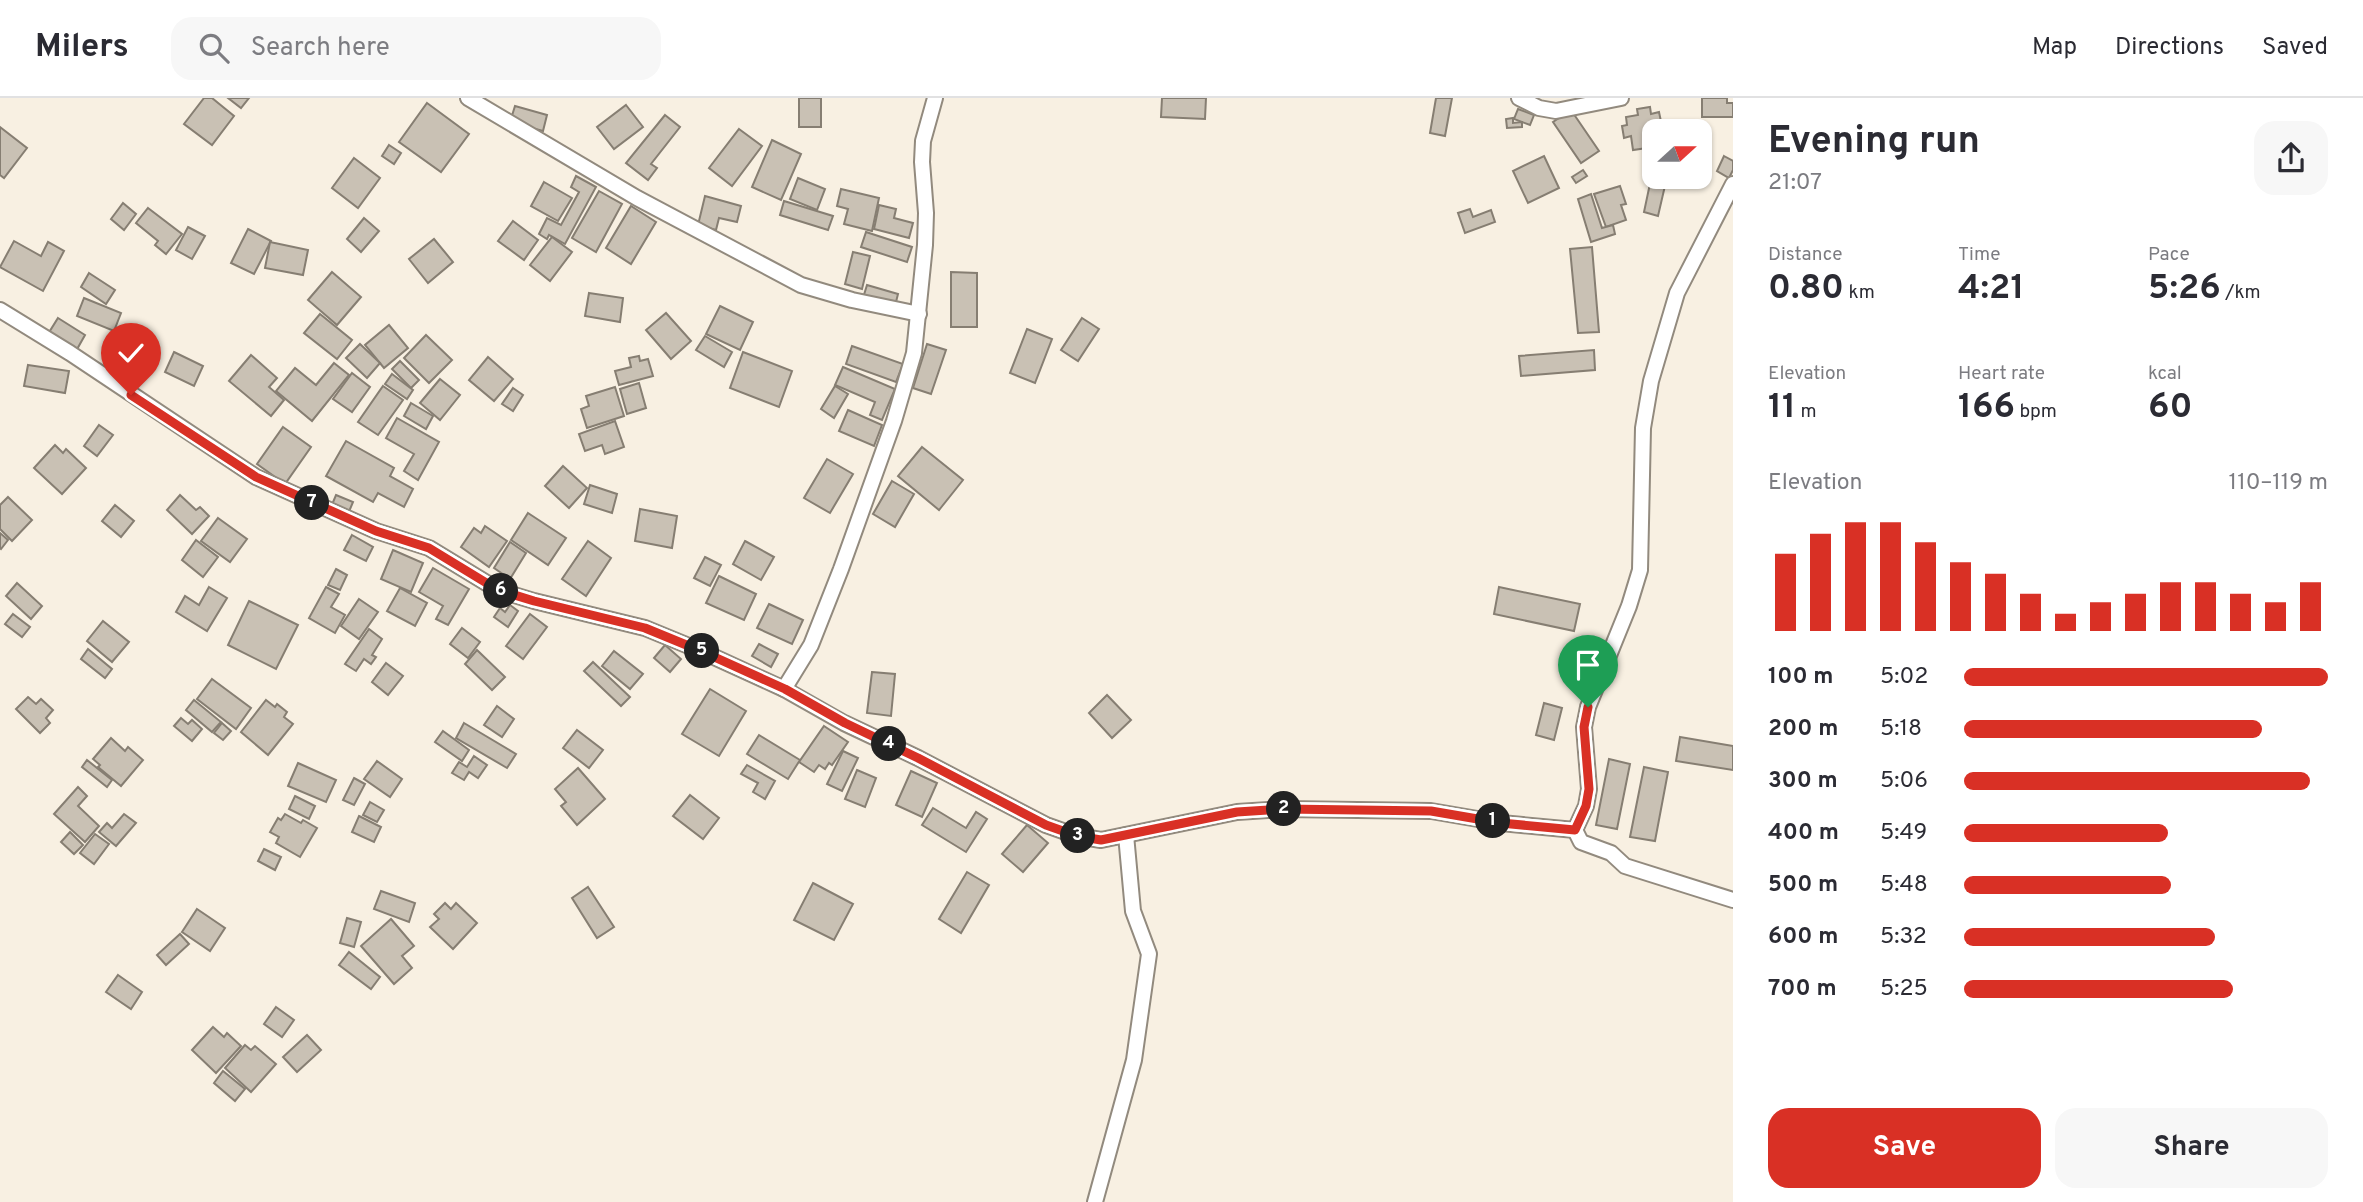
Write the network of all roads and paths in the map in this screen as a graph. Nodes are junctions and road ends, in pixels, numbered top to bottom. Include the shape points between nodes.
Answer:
1 (468, 98) edge
2 (934, 98) edge
3 (1519, 98) edge
4 (1621, 98) edge
5 (1733, 184) edge
6 (0, 310) edge
7 (919, 314) junction
8 (785, 689) junction
9 (1575, 830) junction
10 (1126, 835) junction
11 (1733, 900) edge
12 (1095, 1202) edge

1 - 7 street via 637,198 801,285
2 - 7 street via 923,141 926,213
3 - 4 street via 1556,111
5 - 9 street via 1677,293 1651,381 1643,428 1640,570 1588,707 1584,727 1589,789
6 - 8 street via 256,477 376,531 429,548 498,590 645,628
7 - 8 street via 914,353 894,421 811,645
8 - 10 street via 1046,825 1101,840
9 - 10 street via 1431,811 1284,809 1237,812
9 - 11 street via 1581,842 1611,853 1625,866
10 - 12 street via 1133,911 1149,954 1134,1060

